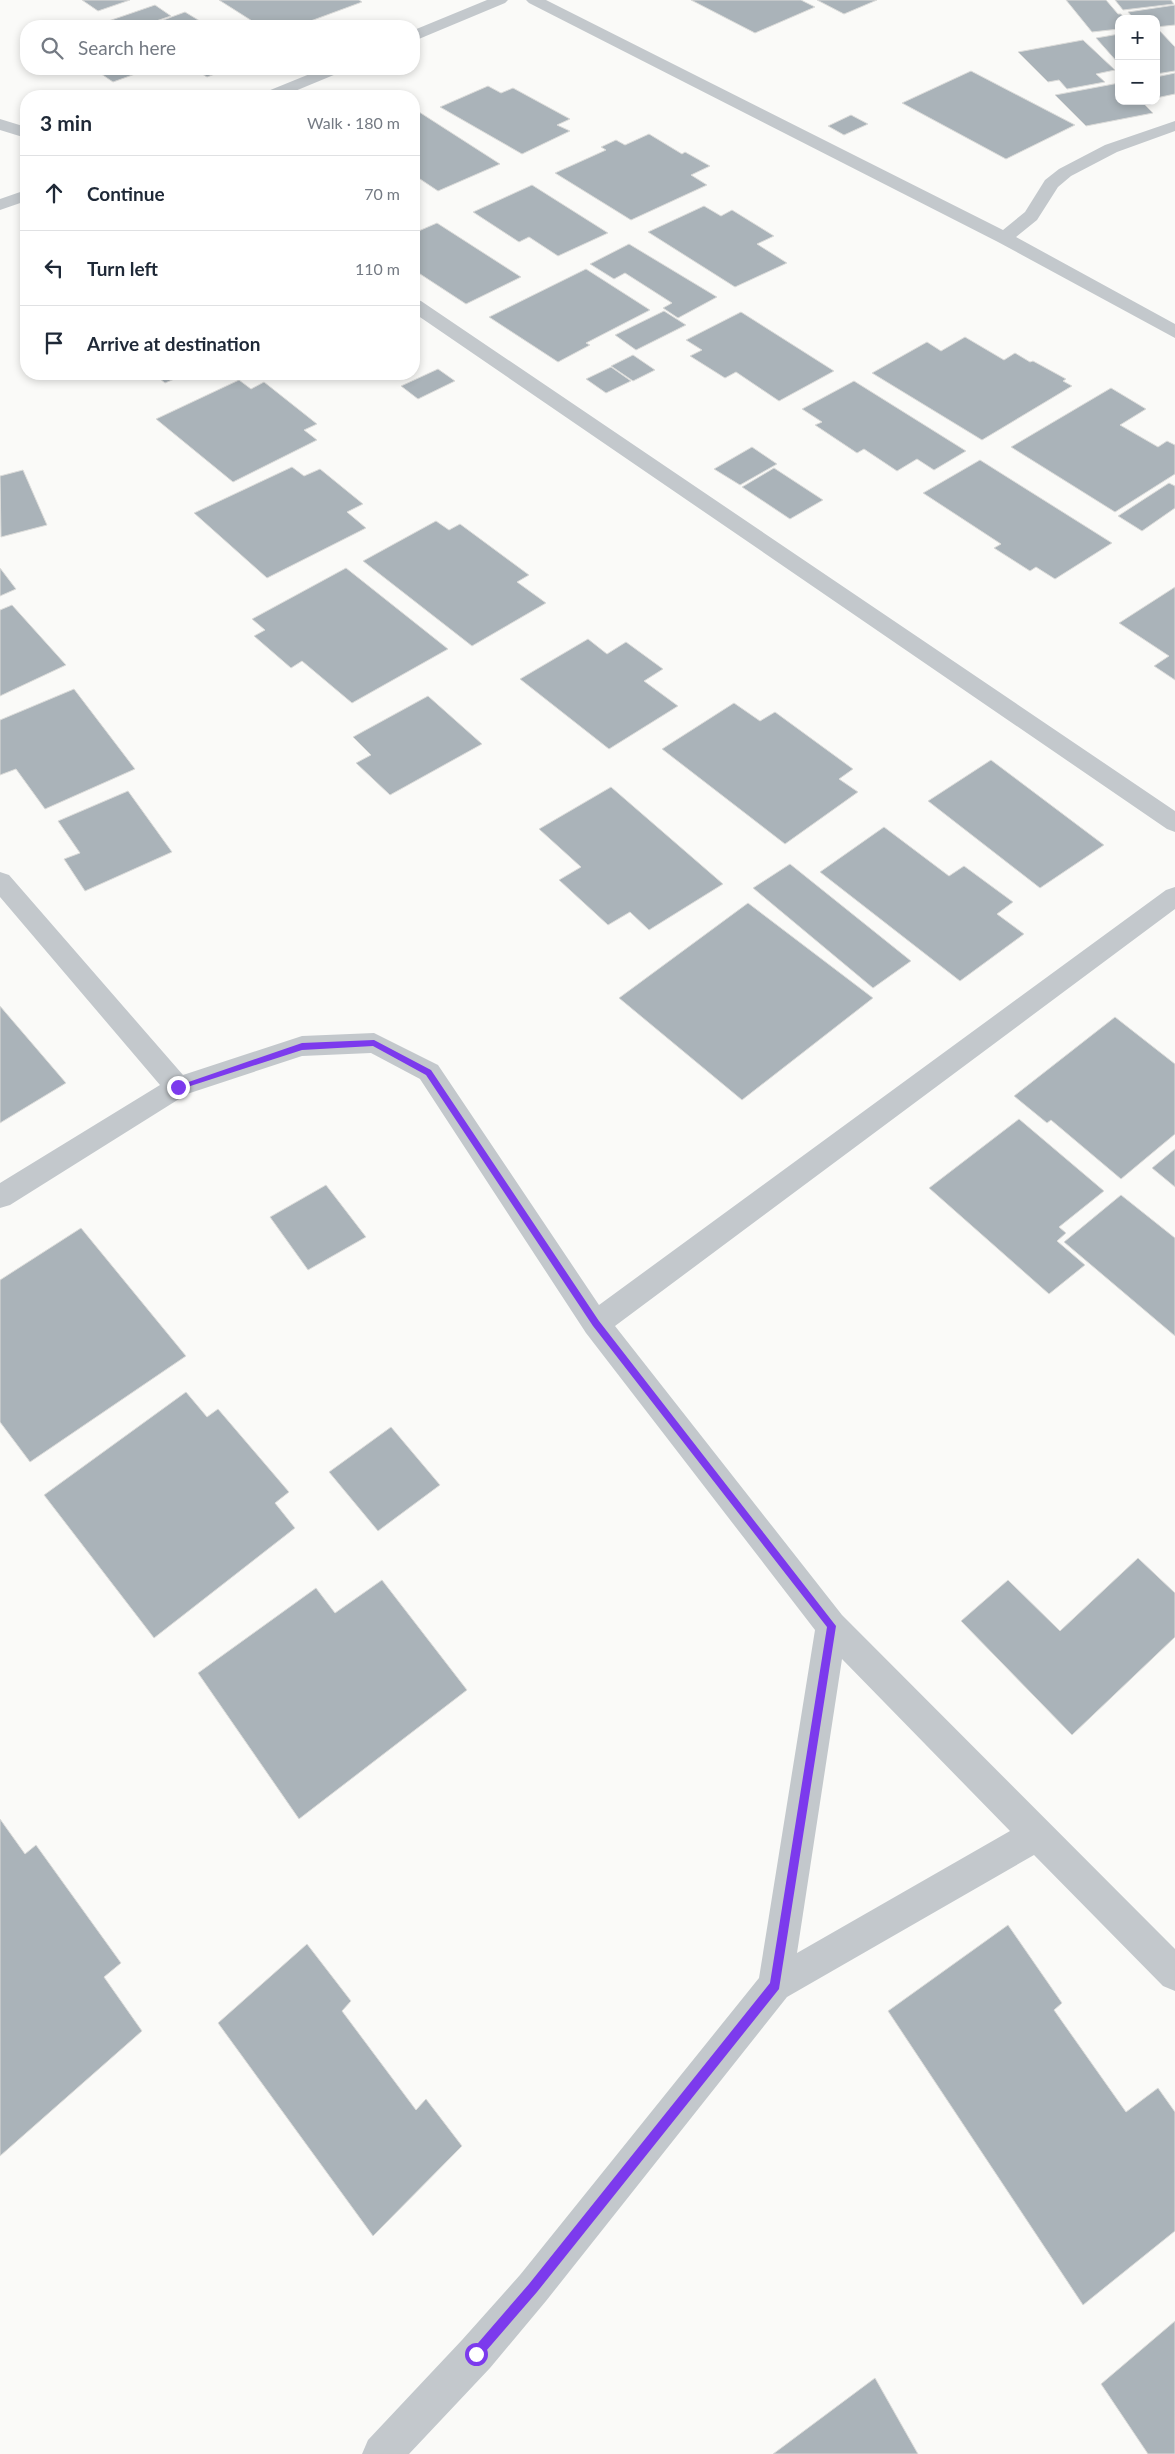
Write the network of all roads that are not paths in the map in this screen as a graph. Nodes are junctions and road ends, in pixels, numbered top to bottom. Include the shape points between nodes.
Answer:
1 (500, 0) edge
2 (534, 0) edge
3 (420, 33) edge
4 (320, 75) edge
5 (284, 90) edge
6 (0, 124) edge
7 (1175, 126) edge
8 (20, 131) edge
9 (20, 197) edge
10 (0, 205) edge
11 (1004, 238) junction
12 (420, 309) edge
13 (1175, 332) edge
14 (1175, 823) edge
15 (0, 881) edge
16 (1175, 896) edge
17 (178, 1087) junction
18 (0, 1197) edge
19 (596, 1324) junction
20 (831, 1626) junction
21 (1037, 1834) junction
22 (1175, 1974) edge
23 (775, 1985) junction
24 (382, 2454) edge

1 - 3 street
2 - 11 street
4 - 5 street
6 - 8 street
7 - 11 street via 1137,138 1070,168 1052,182 1025,223
9 - 10 street
11 - 13 street
12 - 14 street
15 - 17 street
16 - 19 street
17 - 18 street
17 - 19 street via 302,1046 374,1043 429,1072
19 - 20 street
20 - 21 street
20 - 23 street
21 - 22 street
21 - 23 street
23 - 24 street via 533,2288

